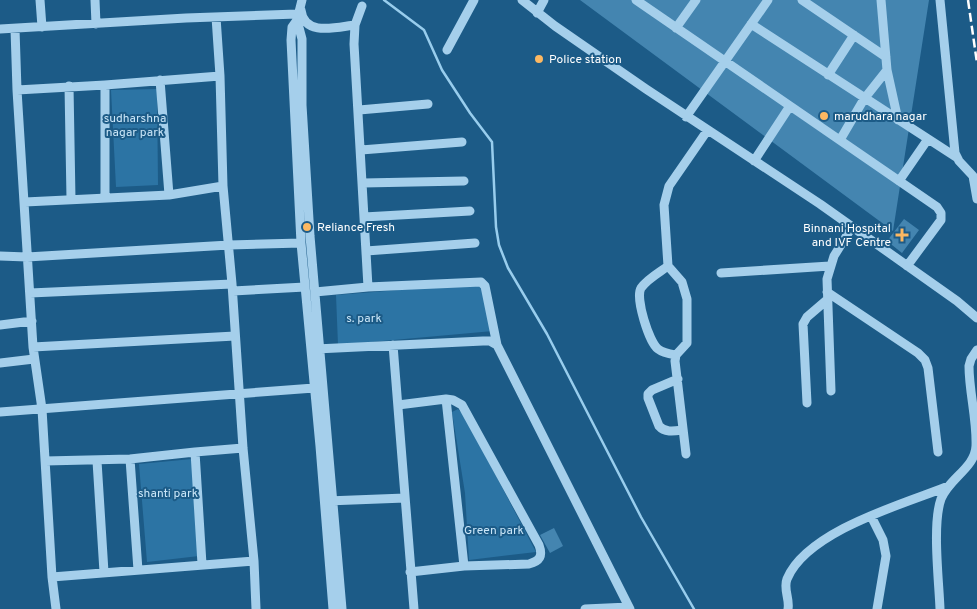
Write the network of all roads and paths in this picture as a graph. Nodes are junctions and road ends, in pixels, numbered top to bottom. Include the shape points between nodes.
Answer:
1 (40, 0) edge
2 (95, 0) edge
3 (474, 0) edge
4 (522, 0) edge
5 (544, 0) edge
6 (636, 0) edge
7 (696, 0) edge
8 (768, 0) edge
9 (802, 0) edge
10 (881, 0) edge
11 (940, 0) edge
12 (362, 6) dead end
13 (299, 10) edge
14 (537, 13) junction
15 (216, 17) junction
16 (96, 24) junction
17 (751, 24) junction
18 (355, 25) junction
19 (42, 27) junction
20 (676, 28) junction
21 (0, 29) edge
22 (15, 29) junction
23 (854, 35) junction
24 (447, 50) dead end
25 (886, 57) junction
26 (725, 61) junction
27 (887, 70) junction
28 (828, 75) junction
29 (220, 76) junction
30 (160, 80) junction
31 (105, 85) junction
32 (69, 86) junction
33 (17, 90) junction
34 (864, 99) junction
35 (428, 104) dead end
36 (790, 106) junction
37 (359, 110) junction
38 (686, 117) junction
39 (898, 120) junction
40 (707, 131) junction
41 (928, 139) junction
42 (840, 140) junction
43 (462, 142) dead end
44 (361, 150) junction
45 (956, 157) junction
46 (754, 161) junction
47 (464, 181) dead end
48 (899, 181) junction
49 (362, 183) junction
50 (223, 186) junction
51 (169, 195) junction
52 (105, 197) junction
53 (72, 199) junction
54 (977, 199) edge
55 (25, 202) junction
56 (470, 210) dead end
57 (364, 217) junction
58 (852, 227) junction
59 (301, 243) junction
60 (475, 243) dead end
61 (229, 245) junction
62 (366, 251) junction
63 (0, 256) edge
64 (27, 257) junction
65 (668, 266) junction
66 (830, 266) junction
67 (907, 266) junction
68 (721, 273) dead end
69 (305, 287) junction
70 (368, 287) junction
71 (232, 288) junction
72 (315, 292) junction
73 (30, 293) junction
74 (828, 296) junction
75 (977, 318) edge
76 (32, 321) junction
77 (0, 324) edge
78 (235, 336) junction
79 (393, 345) junction
80 (497, 345) junction
81 (33, 347) junction
82 (315, 349) junction
83 (977, 350) edge
84 (676, 356) junction
85 (34, 359) junction
86 (0, 363) edge
87 (678, 379) junction
88 (314, 388) junction
89 (831, 391) dead end
90 (240, 394) junction
91 (446, 399) junction
92 (807, 403) dead end
93 (398, 405) junction
94 (42, 409) junction
95 (0, 412) edge
96 (683, 430) junction
97 (243, 448) junction
98 (195, 452) junction
99 (938, 452) dead end
100 (686, 454) dead end
101 (130, 460) junction
102 (97, 461) junction
103 (44, 462) junction
104 (948, 486) junction
105 (405, 498) junction
106 (328, 501) junction
107 (871, 516) junction
108 (254, 561) junction
109 (202, 564) junction
110 (464, 566) junction
111 (138, 570) junction
112 (104, 572) junction
113 (410, 572) junction
114 (52, 577) junction
115 (629, 608) edge
116 (56, 609) edge
117 (256, 609) edge
118 (333, 609) edge
119 (342, 609) edge
120 (414, 609) edge
121 (585, 609) edge
122 (788, 609) edge
123 (877, 609) edge
124 (940, 609) edge

1 - 19 street
2 - 16 street
3 - 24 street
4 - 14 street
5 - 14 street
6 - 20 street
7 - 20 street
8 - 17 street
9 - 23 street
10 - 25 street
11 - 45 street
12 - 18 street
13 - 15 street
13 - 18 street via 310,26 326,29
13 - 59 street via 291,40
13 - 72 street
14 - 38 street
15 - 16 street
15 - 29 street
16 - 19 street
17 - 26 street
17 - 28 street
18 - 37 street
19 - 22 street
20 - 26 street
21 - 22 street
22 - 33 street
23 - 25 street
23 - 28 street
25 - 27 street
26 - 36 street
26 - 38 street
27 - 34 street
27 - 39 street
28 - 34 street
29 - 30 street
29 - 50 street
30 - 31 street
30 - 51 street
31 - 32 street
31 - 52 street
32 - 33 street
32 - 53 street
33 - 55 street
34 - 39 street
34 - 42 street
35 - 37 street
36 - 42 street
36 - 46 street
37 - 44 street
38 - 40 street
39 - 41 street
40 - 46 street
40 - 65 street via 665,195
41 - 45 street
41 - 48 street
42 - 48 street
43 - 44 street
44 - 49 street
45 - 54 street via 973,176
46 - 58 street
47 - 49 street
48 - 67 street via 941,213 940,220
49 - 57 street
50 - 51 street
50 - 61 street
51 - 52 street
52 - 53 street
53 - 55 street
55 - 64 street
56 - 57 street
57 - 62 street
58 - 66 street
58 - 67 street
59 - 61 street
59 - 69 street
60 - 62 street
61 - 64 street
61 - 71 street
62 - 70 street
63 - 64 street
64 - 73 street
65 - 84 street via 682,282 687,299 687,343
65 - 84 street via 641,287 638,297 652,342 660,351
66 - 68 street
66 - 74 street
67 - 75 street
69 - 71 street
69 - 82 street
70 - 72 street
70 - 80 street via 481,282 485,286
71 - 73 street
71 - 78 street
72 - 82 street
73 - 76 street
74 - 89 street
74 - 92 street via 803,324
74 - 99 street via 925,360
76 - 77 street
76 - 81 street
78 - 81 street
78 - 90 street
79 - 80 street via 484,341
79 - 82 street
79 - 93 street
80 - 115 street
81 - 85 street
82 - 88 street
82 - 106 street
83 - 104 street via 969,366 976,446 972,460
84 - 87 street
85 - 86 street
85 - 94 street
87 - 96 street
87 - 96 street via 652,390 648,398 662,430
88 - 90 street
88 - 106 street
90 - 94 street
90 - 97 street
91 - 93 street
91 - 110 street
91 - 110 street via 462,405 542,553 536,562 529,564
93 - 105 street
94 - 95 street
94 - 103 street
96 - 100 street
97 - 98 street
97 - 108 street
98 - 101 street
98 - 109 street
101 - 102 street
101 - 111 street
102 - 103 street
102 - 112 street
103 - 114 street
104 - 107 street
104 - 124 street via 939,511
105 - 106 street
105 - 113 street
106 - 118 street
106 - 119 street
107 - 122 street via 827,537 797,564 786,582
107 - 123 street via 883,540 886,556
108 - 109 street
108 - 117 street
109 - 111 street
110 - 113 street
111 - 112 street
112 - 114 street
113 - 120 street
114 - 116 street
115 - 121 street

